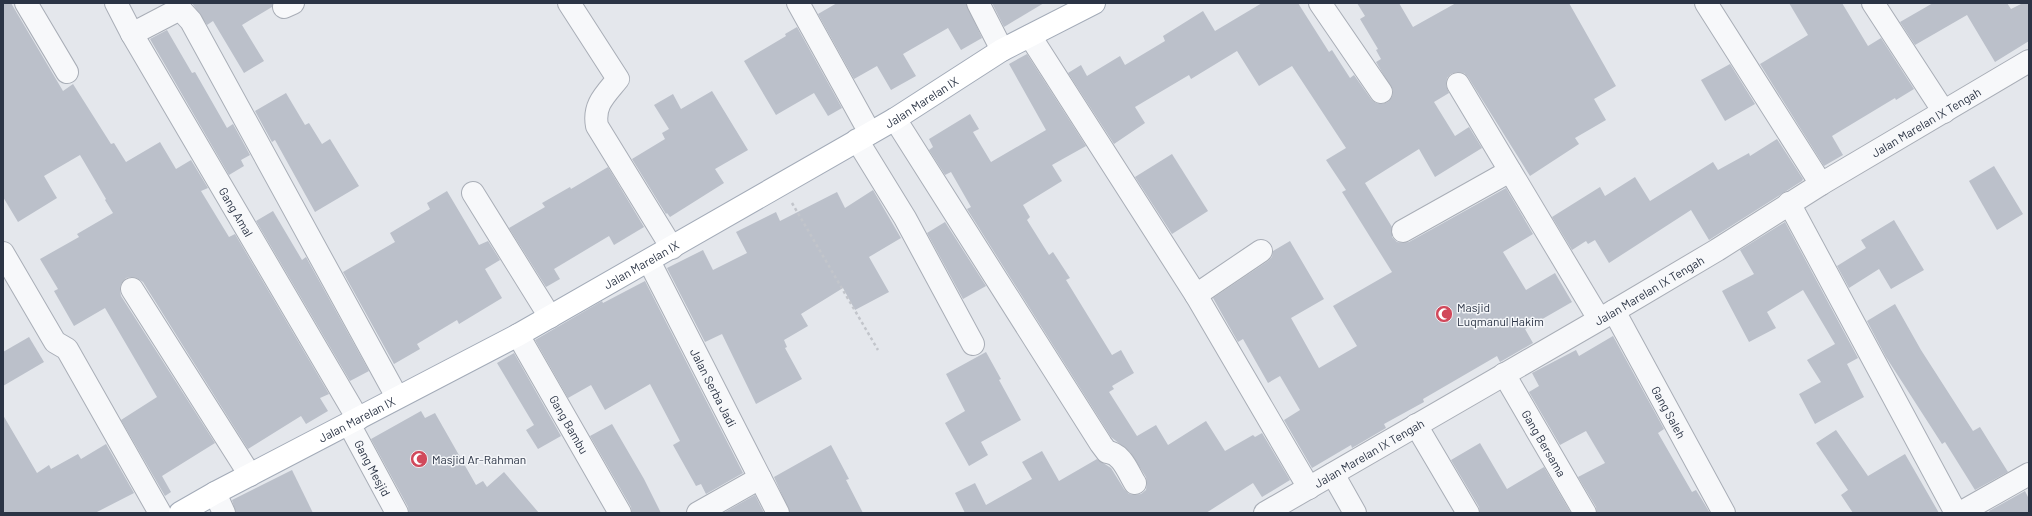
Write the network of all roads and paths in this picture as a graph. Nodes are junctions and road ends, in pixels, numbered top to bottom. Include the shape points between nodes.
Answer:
1 (26, 3) edge
2 (116, 3) edge
3 (569, 3) edge
4 (798, 3) edge
5 (978, 3) edge
6 (1094, 3) edge
7 (1320, 3) edge
8 (1706, 3) edge
9 (1873, 3) edge
10 (132, 34) junction
11 (1030, 36) junction
12 (1002, 50) junction
13 (2029, 61) edge
14 (67, 72) dead end
15 (1458, 84) dead end
16 (1380, 92) dead end
17 (1944, 112) junction
18 (894, 119) junction
19 (864, 136) junction
20 (1510, 171) junction
21 (1821, 184) junction
22 (782, 186) junction
23 (473, 193) dead end
24 (1789, 203) junction
25 (1404, 231) dead end
26 (672, 248) junction
27 (1262, 250) dead end
28 (3, 253) edge
29 (649, 262) junction
30 (132, 289) dead end
31 (1196, 295) junction
32 (1607, 315) junction
33 (550, 317) junction
34 (518, 335) junction
35 (973, 344) dead end
36 (878, 350) dead end
37 (1504, 374) junction
38 (397, 397) junction
39 (353, 421) junction
40 (1416, 425) junction
41 (1333, 474) junction
42 (2029, 474) edge
43 (250, 475) junction
44 (760, 478) junction
45 (1135, 483) dead end
46 (1309, 488) junction
47 (214, 493) junction
48 (160, 513) edge
49 (180, 513) edge
50 (224, 513) edge
51 (397, 513) edge
52 (620, 513) edge
53 (698, 513) edge
54 (778, 513) edge
55 (1266, 513) edge
56 (1355, 513) edge
57 (1468, 513) edge
58 (1585, 513) edge
59 (1724, 513) edge
60 (1956, 513) edge
61 (1960, 513) edge

1 - 14 street
2 - 10 street, Gang Amal
3 - 26 street via 618,79 596,108 597,126
4 - 19 street
5 - 12 street
6 - 11 main road, Jalan Marelan IX
7 - 16 street
8 - 21 street
9 - 17 street
10 - 38 street via 176,11 181,10 191,20
10 - 39 street, Gang Amal
11 - 12 main road, Jalan Marelan IX
11 - 31 street
12 - 18 main road, Jalan Marelan IX
13 - 17 street, Jalan Marelan IX Tengah
15 - 20 street, Gang Saleh
17 - 21 street, Jalan Marelan IX Tengah
18 - 19 main road, Jalan Marelan IX
18 - 45 street via 1101,444 1108,452 1114,452 1118,456
19 - 22 main road, Jalan Marelan IX
19 - 35 street
20 - 25 street
20 - 32 street, Gang Saleh
21 - 24 street, Jalan Marelan IX Tengah
22 - 26 main road, Jalan Marelan IX
22 - 36 path
23 - 33 street
24 - 32 street, Jalan Marelan IX Tengah via 1717,250
24 - 60 street
26 - 29 main road, Jalan Marelan IX
27 - 31 street
28 - 48 street via 56,342 67,349
29 - 33 main road, Jalan Marelan IX
29 - 44 street, Jalan Serba Jadi
30 - 43 street
31 - 46 street
32 - 37 street, Jalan Marelan IX Tengah
32 - 59 street, Gang Saleh
33 - 34 main road, Jalan Marelan IX
34 - 38 main road, Jalan Marelan IX
34 - 52 street, Gang Bambu
37 - 40 street, Jalan Marelan IX Tengah
37 - 58 street, Gang Bersama
38 - 39 main road, Jalan Marelan IX
39 - 43 main road, Jalan Marelan IX
39 - 51 street, Gang Mesjid
40 - 41 street, Jalan Marelan IX Tengah
40 - 57 street
41 - 46 street, Jalan Marelan IX Tengah
41 - 56 street
42 - 61 street
43 - 47 main road, Jalan Marelan IX
44 - 53 street
44 - 54 street, Jalan Serba Jadi
46 - 55 street, Jalan Marelan IX Tengah
47 - 49 main road, Jalan Marelan IX
47 - 50 street

